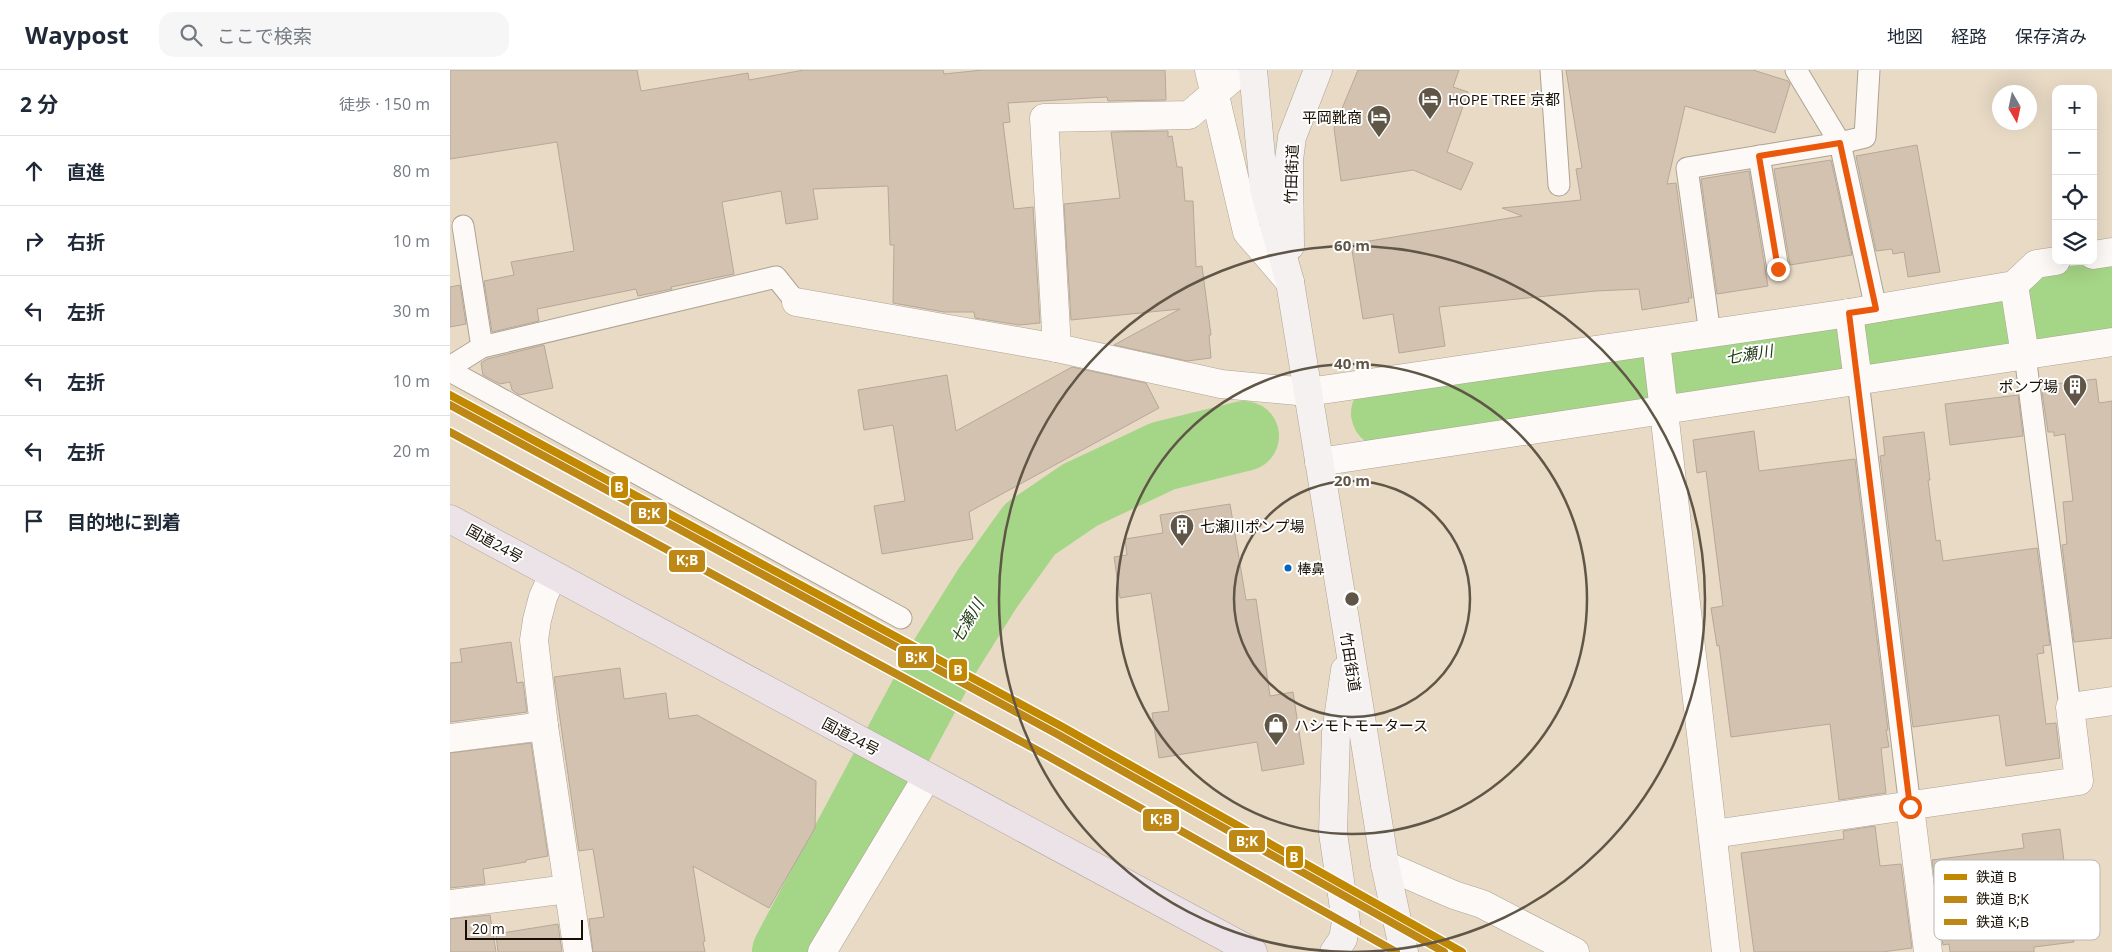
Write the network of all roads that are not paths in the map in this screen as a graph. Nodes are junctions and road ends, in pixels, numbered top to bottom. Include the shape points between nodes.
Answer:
1 (1242, 70) edge
2 (1254, 70) edge
3 (1318, 70) edge
4 (1551, 70) edge
5 (1796, 70) edge
6 (1869, 70) edge
7 (1212, 82) edge
8 (1840, 143) junction
9 (1759, 156) junction
10 (1559, 186) dead end
11 (463, 226) dead end
12 (2112, 252) edge
13 (2097, 254) edge
14 (2052, 262) edge
15 (1778, 269) dead end
16 (1290, 282) junction
17 (2015, 291) junction
18 (796, 302) joint
19 (1876, 309) junction
20 (1850, 321) junction
21 (1710, 334) junction
22 (2112, 342) edge
23 (2023, 343) junction
24 (482, 347) junction
25 (1057, 348) junction
26 (1658, 350) junction
27 (450, 369) edge
28 (1857, 369) junction
29 (1308, 392) junction
30 (1663, 398) junction
31 (1319, 462) junction
32 (450, 519) edge
33 (553, 575) junction
34 (901, 618) dead end
35 (1349, 646) junction
36 (2112, 701) edge
37 (2070, 707) junction
38 (544, 726) junction
39 (450, 738) edge
40 (920, 773) junction
41 (1910, 807) junction
42 (1713, 834) junction
43 (1385, 865) junction
44 (568, 889) junction
45 (450, 904) edge
46 (578, 952) edge
47 (822, 952) edge
48 (1253, 952) edge
49 (1334, 952) edge
50 (1404, 952) edge
51 (1575, 952) edge
52 (1726, 952) edge
53 (1928, 952) edge

1 - 7 street
2 - 16 main road, 竹田街道 via 1264,188
3 - 16 main road, 竹田街道 via 1292,137 1288,160
4 - 10 lane
5 - 8 lane
6 - 8 lane via 1866,137
7 - 16 street via 1247,232
7 - 25 street via 1189,115 1044,118
8 - 9 lane
8 - 19 lane
9 - 15 lane
9 - 21 lane via 1687,168
11 - 24 lane
12 - 13 street
14 - 17 street via 2036,264
16 - 29 main road, 竹田街道
17 - 19 street
17 - 23 street
18 - 24 lane via 776,277
18 - 25 street
19 - 20 street
20 - 21 street
20 - 28 street
21 - 26 street
22 - 23 street
23 - 28 street
23 - 37 lane
24 - 27 lane
25 - 29 street via 1221,384
26 - 29 street
26 - 30 street
27 - 34 lane
28 - 30 street
28 - 41 lane
29 - 31 main road, 竹田街道
30 - 31 street
30 - 42 street
31 - 35 main road, 竹田街道
32 - 33 highway, 国道24号
33 - 38 street via 537,620 534,640
33 - 40 highway, 国道24号
35 - 43 main road, 竹田街道
35 - 49 main road via 1336,733 1333,833 1346,922 1343,939
36 - 37 street
37 - 41 street via 2079,781
38 - 39 street
38 - 44 street
40 - 47 street
40 - 48 highway, 国道24号
41 - 42 street
41 - 53 street
42 - 52 street
43 - 50 main road, 竹田街道
43 - 51 street via 1482,904
44 - 45 street
44 - 46 street

